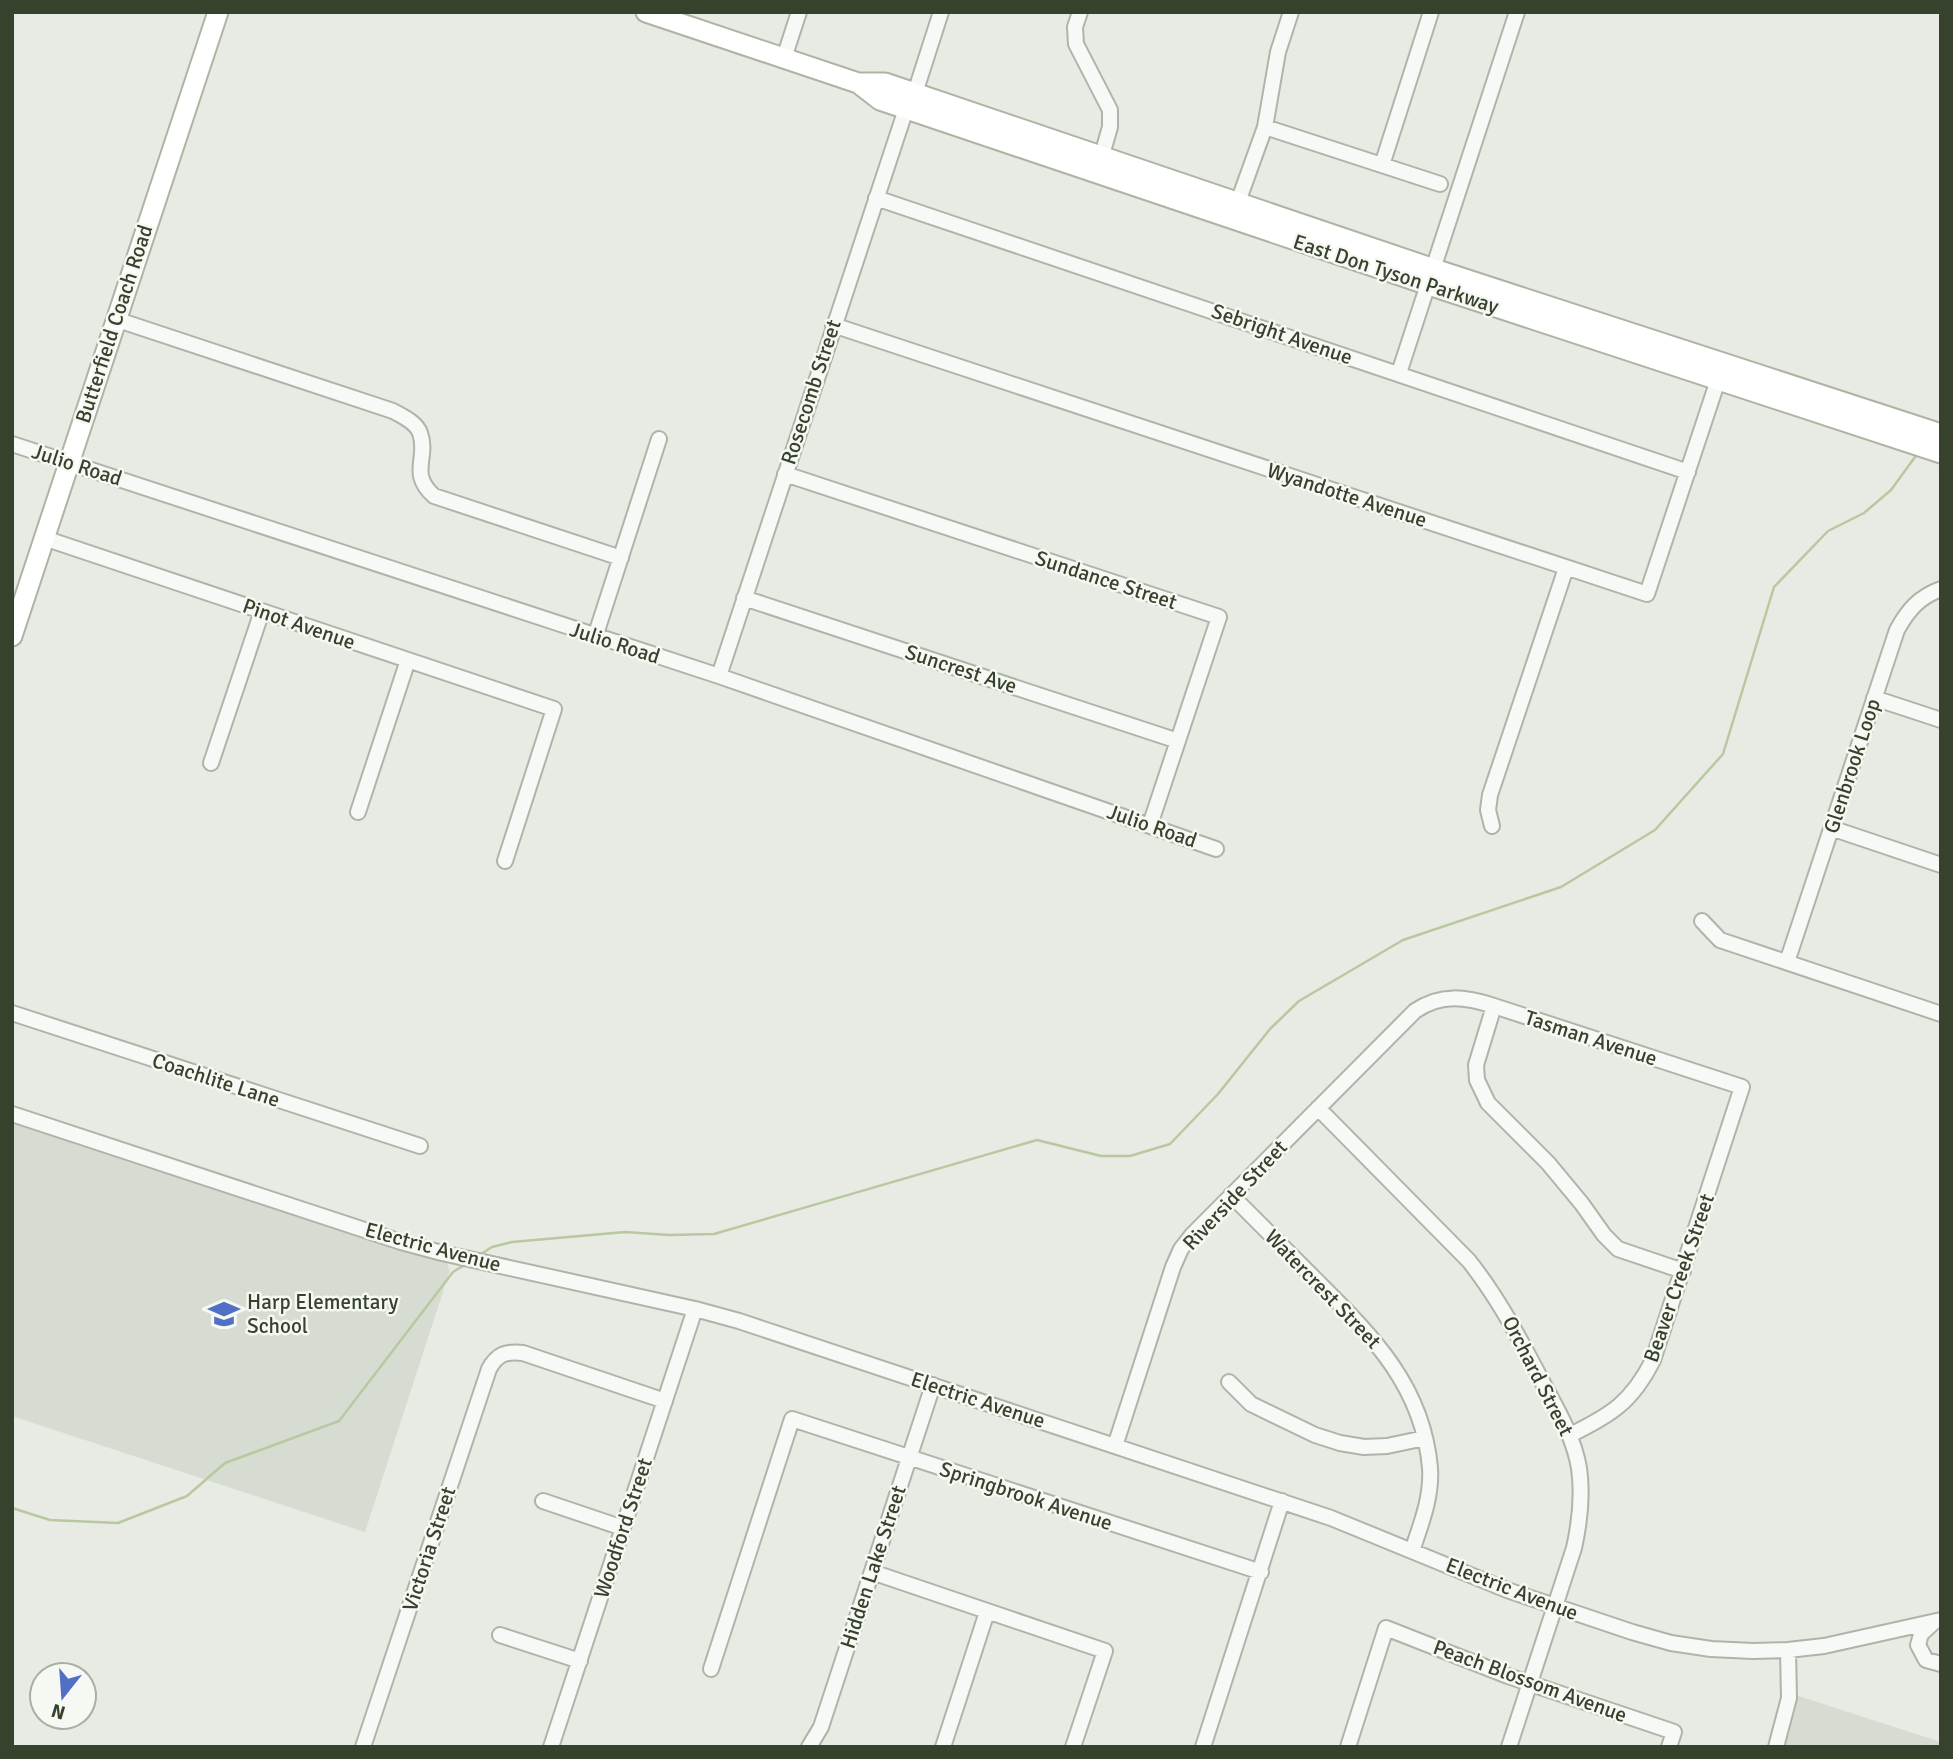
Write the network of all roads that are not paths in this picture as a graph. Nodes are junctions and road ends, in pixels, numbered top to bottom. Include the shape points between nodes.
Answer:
1 (218, 12) edge
2 (799, 12) edge
3 (941, 12) edge
4 (1080, 12) edge
5 (1291, 12) edge
6 (1430, 12) edge
7 (1517, 12) edge
8 (657, 14) edge
9 (784, 58) junction
10 (910, 101) junction
11 (1265, 128) junction
12 (1099, 165) junction
13 (1382, 165) junction
14 (1440, 184) dead end
15 (876, 198) junction
16 (1238, 202) junction
17 (1432, 277) junction
18 (115, 319) junction
19 (833, 325) junction
20 (1399, 373) junction
21 (1718, 380) junction
22 (1941, 434) edge
23 (659, 439) dead end
24 (12, 443) edge
25 (1941, 453) edge
26 (69, 463) junction
27 (1688, 472) junction
28 (785, 474) junction
29 (44, 538) junction
30 (621, 558) junction
31 (1566, 568) junction
32 (1941, 589) edge
33 (744, 598) junction
34 (262, 611) junction
35 (12, 636) edge
36 (595, 636) junction
37 (408, 660) junction
38 (719, 676) junction
39 (1874, 698) junction
40 (1941, 720) edge
41 (1178, 741) junction
42 (211, 763) dead end
43 (358, 812) dead end
44 (1150, 825) junction
45 (1492, 826) dead end
46 (1831, 828) junction
47 (1216, 849) dead end
48 (505, 861) dead end
49 (1941, 865) edge
50 (1702, 921) dead end
51 (1787, 962) junction
52 (1439, 999) joint
53 (1494, 1006) junction
54 (12, 1013) edge
55 (1941, 1014) edge
56 (1742, 1087) joint
57 (1318, 1108) junction
58 (12, 1114) edge
59 (420, 1146) dead end
60 (1231, 1195) junction
61 (1683, 1271) junction
62 (695, 1309) junction
63 (1229, 1382) dead end
64 (933, 1385) junction
65 (665, 1401) junction
66 (1570, 1434) junction
67 (1425, 1438) junction
68 (1115, 1446) junction
69 (909, 1458) junction
70 (543, 1501) dead end
71 (1282, 1502) junction
72 (623, 1528) junction
73 (1412, 1551) junction
74 (1261, 1572) junction
75 (872, 1573) junction
76 (1555, 1607) junction
77 (987, 1612) junction
78 (1937, 1621) edge
79 (499, 1635) dead end
80 (1788, 1650) junction
81 (580, 1661) junction
82 (1941, 1664) edge
83 (710, 1669) dead end
84 (1529, 1684) junction
85 (363, 1747) edge
86 (551, 1747) edge
87 (809, 1747) edge
88 (943, 1747) edge
89 (1073, 1747) edge
90 (1203, 1747) edge
91 (1348, 1747) edge
92 (1508, 1747) edge
93 (1669, 1747) edge
94 (1776, 1747) edge

1 - 18 main road, Butterfield Coach Road
2 - 9 street
3 - 10 street, Rosecomb Street
4 - 12 street via 1076,44 1110,110
5 - 11 street via 1278,52
6 - 13 street
7 - 17 street
8 - 9 main road, East Don Tyson Parkway
9 - 10 main road, East Don Tyson Parkway via 858,83 885,83
10 - 12 main road, East Don Tyson Parkway
10 - 15 street, Rosecomb Street
11 - 13 street
11 - 16 street
12 - 16 main road, East Don Tyson Parkway
12 - 17 main road, East Don Tyson Parkway
13 - 14 street
15 - 19 street, Rosecomb Street
15 - 20 street, Sebright Avenue
16 - 17 main road, East Don Tyson Parkway
17 - 20 street
17 - 21 main road, East Don Tyson Parkway
17 - 22 main road, East Don Tyson Parkway
18 - 26 main road, Butterfield Coach Road
18 - 30 street via 393,411 419,432 419,474 434,496
19 - 28 street, Rosecomb Street
19 - 31 street, Wyandotte Avenue
20 - 27 street, Sebright Avenue
21 - 25 main road, East Don Tyson Parkway
21 - 27 street, Wyandotte Avenue
23 - 30 street
24 - 26 street, Julio Road
26 - 29 main road, Butterfield Coach Road
26 - 36 street, Julio Road
27 - 31 street, Wyandotte Avenue via 1647,594
28 - 33 street, Rosecomb Street
28 - 41 street, Sundance Street via 1219,617
29 - 34 street, Pinot Avenue
29 - 35 main road, Butterfield Coach Road
30 - 36 street
31 - 45 street via 1490,794
32 - 39 street, Glenbrook Loop via 1909,609
33 - 38 street, Rosecomb Street
33 - 41 street, Suncrest Ave
34 - 37 street, Pinot Avenue
34 - 42 street
36 - 38 street, Julio Road
37 - 43 street
37 - 48 street, Pinot Avenue via 554,709
38 - 44 street, Julio Road
39 - 40 street
39 - 46 street, Glenbrook Loop
41 - 44 street, Sundance Street
44 - 47 street, Julio Road
46 - 49 street
46 - 51 street, Glenbrook Loop
50 - 51 street via 1720,940
51 - 55 street
52 - 53 street, Tasman Avenue
52 - 57 street, Riverside Street via 1415,1011
53 - 56 street, Tasman Avenue
53 - 61 street via 1476,1065 1477,1080 1488,1103 1548,1164 1618,1249
54 - 59 street, Coachlite Lane
56 - 61 street, Beaver Creek Street
57 - 60 street, Riverside Street
57 - 66 street, Orchard Street via 1488,1285
58 - 62 street, Electric Avenue via 442,1253
60 - 67 street, Watercrest Street via 1384,1352 1404,1382
60 - 68 street, Riverside Street via 1181,1249
61 - 66 street, Beaver Creek Street via 1643,1381 1605,1418
62 - 64 street, Electric Avenue
62 - 65 street, Woodford Street
63 - 67 street via 1251,1404 1340,1443 1387,1446
64 - 68 street, Electric Avenue
64 - 69 street, Hidden Lake Street
65 - 72 street, Woodford Street
65 - 85 street, Victoria Street via 523,1353 501,1354 489,1369
66 - 76 street, Orchard Street via 1579,1466 1580,1525
67 - 73 street, Watercrest Street via 1428,1494
68 - 71 street, Electric Avenue
69 - 74 street, Springbrook Avenue
69 - 75 street, Hidden Lake Street
69 - 83 street, Springbrook Avenue via 792,1419
70 - 72 street
71 - 73 street, Electric Avenue
71 - 74 street
72 - 81 street, Woodford Street
73 - 76 street, Electric Avenue
74 - 90 street
75 - 77 street
75 - 87 street, Hidden Lake Street via 821,1727
76 - 80 street, Electric Avenue via 1671,1643 1725,1650
76 - 84 street, Orchard Street
77 - 88 street
77 - 89 street via 1105,1651
78 - 80 street, Electric Avenue
78 - 82 street via 1921,1634 1918,1646 1926,1660
79 - 81 street
80 - 94 street via 1789,1698
81 - 86 street, Woodford Street
84 - 91 street, Peach Blossom Avenue via 1387,1628
84 - 92 street, Orchard Street
84 - 93 street, Peach Blossom Avenue via 1674,1732

